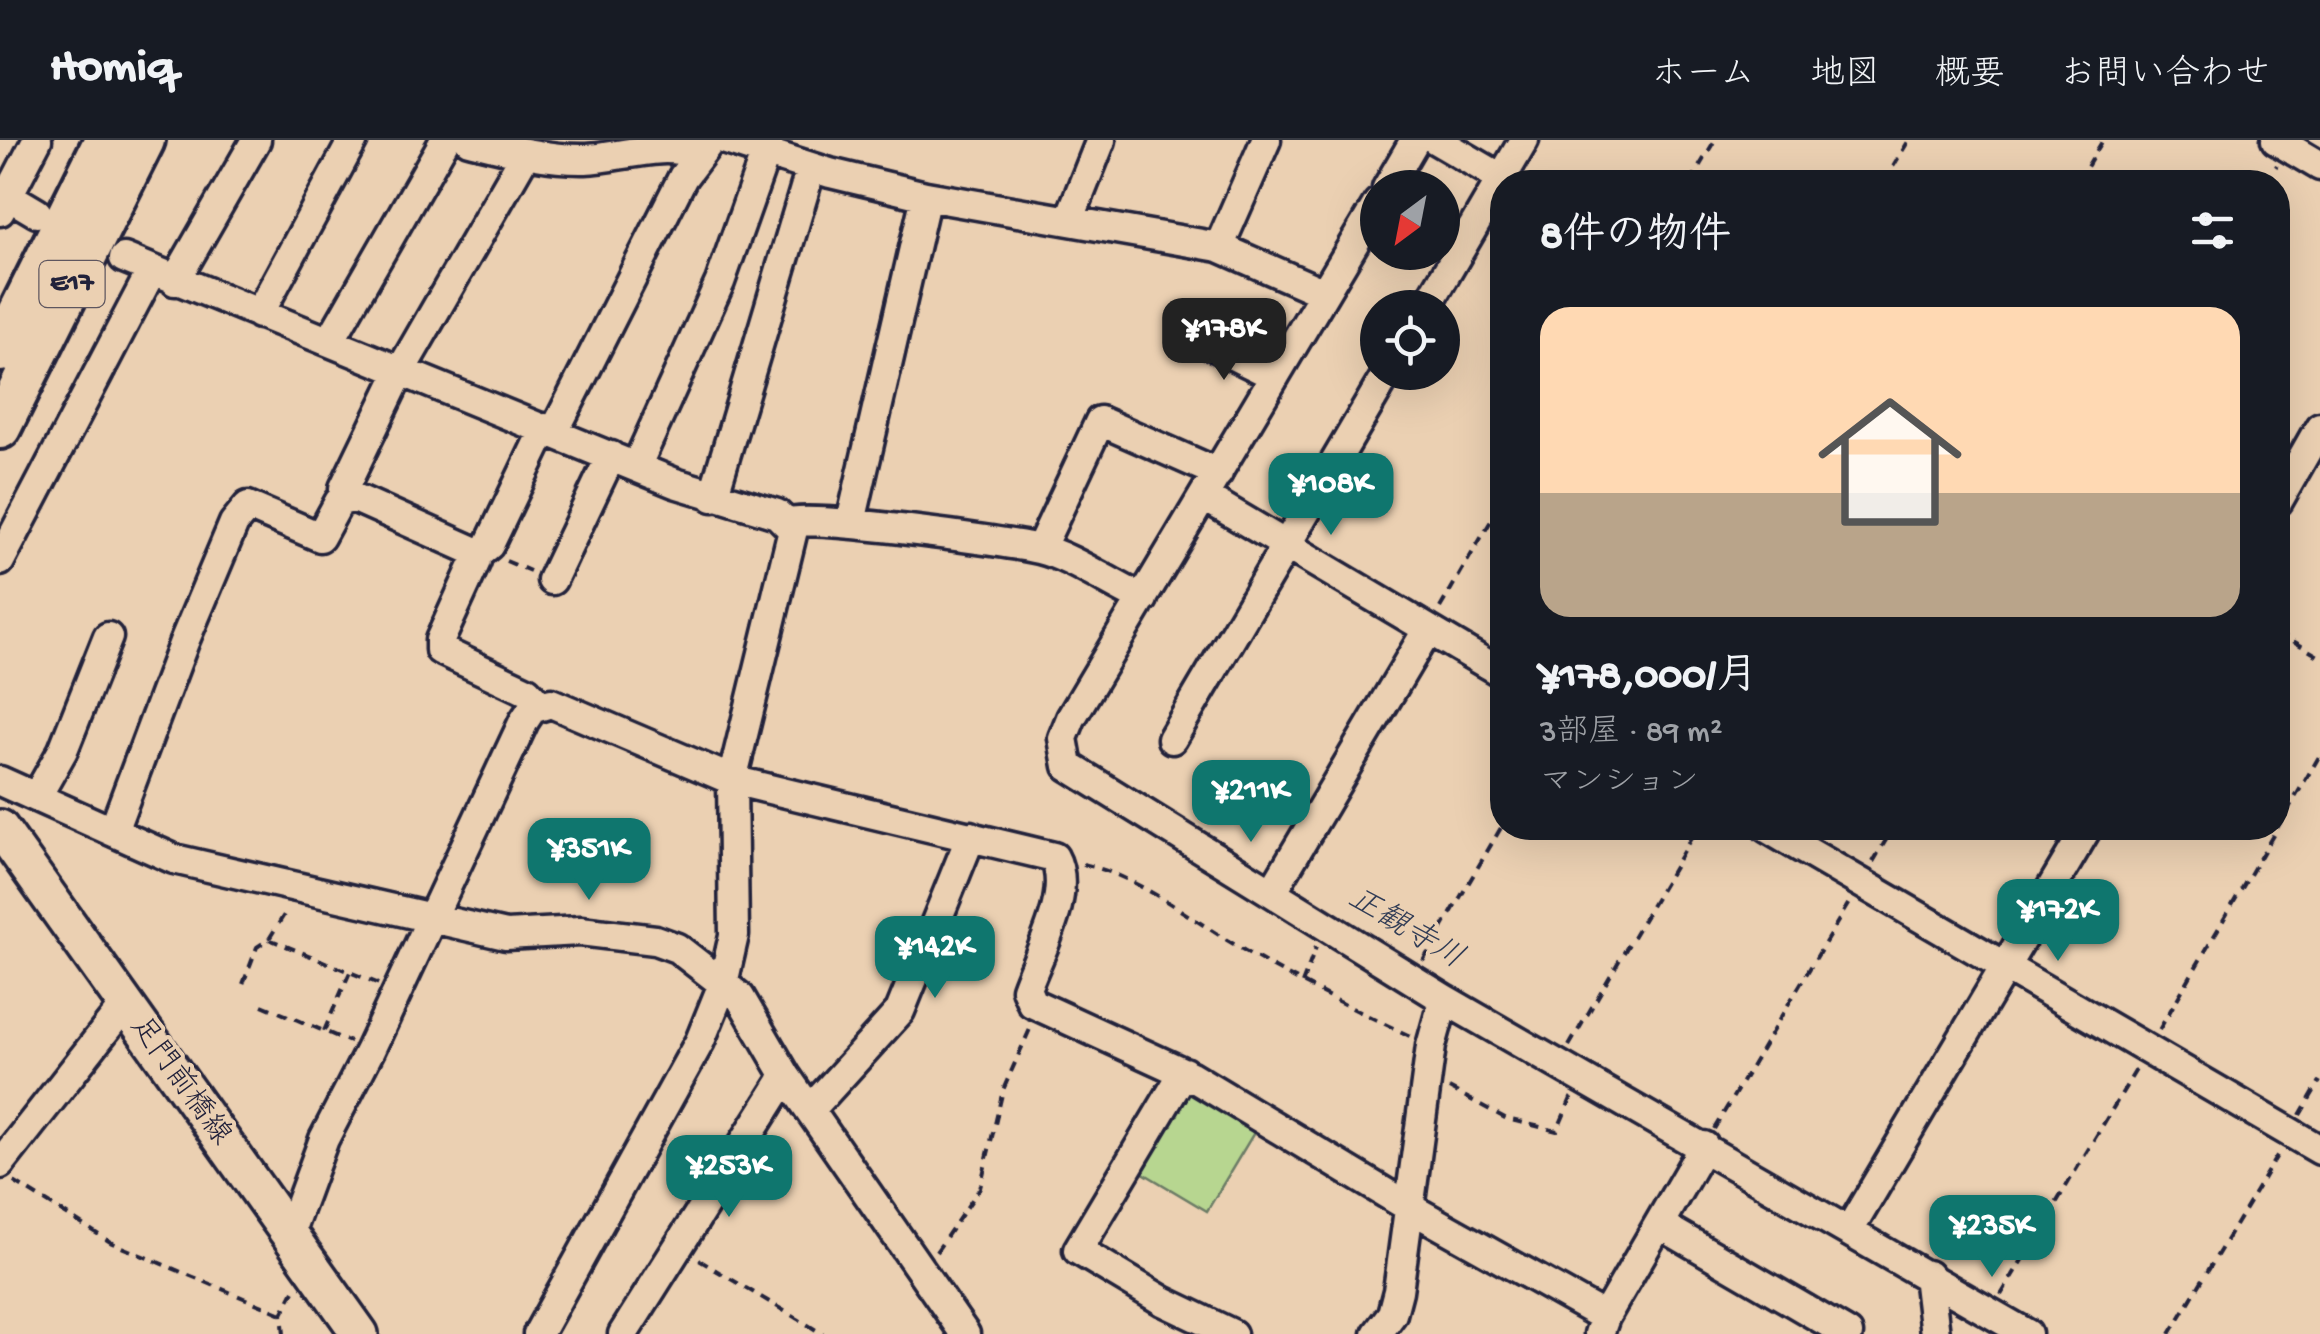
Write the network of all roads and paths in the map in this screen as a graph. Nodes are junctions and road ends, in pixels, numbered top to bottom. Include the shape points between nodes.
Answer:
1 (37, 140) edge
2 (106, 140) edge
3 (144, 140) edge
4 (256, 140) edge
5 (352, 140) edge
6 (445, 140) edge
7 (469, 140) edge
8 (726, 140) edge
9 (1100, 140) edge
10 (1266, 140) edge
11 (1415, 140) edge
12 (1436, 140) edge
13 (1524, 140) edge
14 (1715, 140) edge
15 (1909, 140) edge
16 (2103, 140) edge
17 (2285, 142) edge
18 (703, 148) edge
19 (526, 153) junction
20 (765, 155) junction
21 (2320, 166) edge
22 (1398, 170) edge
23 (1510, 170) edge
24 (1697, 170) edge
25 (1891, 170) edge
26 (2085, 170) edge
27 (821, 171) junction
28 (1490, 172) edge
29 (926, 196) junction
30 (2, 199) edge
31 (1490, 205) edge
32 (37, 212) dead end
33 (1070, 218) junction
34 (1360, 233) edge
35 (1220, 247) junction
36 (124, 258) dead end
37 (163, 276) junction
38 (794, 278) dead end
39 (1437, 290) edge
40 (1324, 293) junction
41 (259, 314) junction
42 (1198, 338) dead end
43 (330, 341) junction
44 (0, 351) edge
45 (401, 370) junction
46 (1275, 376) junction
47 (1377, 390) edge
48 (2320, 427) edge
49 (0, 428) edge
50 (550, 430) junction
51 (624, 462) junction
52 (2290, 480) edge
53 (1211, 485) junction
54 (344, 497) junction
55 (713, 497) junction
56 (789, 522) junction
57 (851, 522) junction
58 (1490, 523) edge
59 (1287, 545) junction
60 (1040, 549) junction
61 (478, 554) junction
62 (0, 561) edge
63 (552, 580) joint
64 (1143, 599) junction
65 (1428, 630) junction
66 (108, 638) dead end
67 (2290, 639) edge
68 (2320, 658) edge
69 (1490, 666) edge
70 (539, 704) junction
71 (1172, 739) dead end
72 (732, 780) junction
73 (0, 781) edge
74 (37, 796) junction
75 (0, 828) edge
76 (112, 831) junction
77 (971, 836) junction
78 (1494, 840) edge
79 (1691, 840) edge
80 (1788, 840) edge
81 (1886, 840) edge
82 (2080, 840) edge
83 (1054, 857) junction
84 (1861, 882) junction
85 (295, 887) junction
86 (1272, 892) junction
87 (431, 918) junction
88 (1325, 925) junction
89 (269, 940) junction
90 (2006, 967) junction
91 (350, 972) junction
92 (1413, 978) junction
93 (243, 984) dead end
94 (723, 984) junction
95 (1302, 984) junction
96 (397, 991) junction
97 (1444, 999) junction
98 (262, 1005) dead end
99 (124, 1006) junction
100 (1040, 1008) junction
101 (324, 1031) junction
102 (1430, 1046) junction
103 (370, 1050) junction
104 (1570, 1069) junction
105 (1184, 1072) junction
106 (786, 1076) junction
107 (1426, 1079) junction
108 (2320, 1081) edge
109 (810, 1110) junction
110 (2290, 1133) junction
111 (1704, 1146) junction
112 (2320, 1150) edge
113 (0, 1163) edge
114 (0, 1173) edge
115 (1412, 1209) junction
116 (1659, 1224) junction
117 (1850, 1228) junction
118 (298, 1247) junction
119 (678, 1247) junction
120 (922, 1273) junction
121 (1928, 1274) junction
122 (282, 1314) junction
123 (1602, 1326) edge
124 (284, 1334) edge
125 (360, 1334) edge
126 (538, 1334) edge
127 (623, 1334) edge
128 (822, 1334) edge
129 (965, 1334) edge
130 (1232, 1334) edge
131 (1378, 1334) edge
132 (1848, 1334) edge
133 (1935, 1334) edge
134 (2027, 1334) edge
135 (2170, 1334) edge

1 - 30 street
2 - 44 highway, E17
3 - 49 highway, E17
4 - 37 street
5 - 41 street
6 - 43 street
7 - 19 street
8 - 20 street
9 - 33 street
10 - 35 street
11 - 22 street
12 - 28 street
13 - 23 street
14 - 24 path
15 - 25 path
16 - 26 path
17 - 21 street
18 - 19 street via 587,159
18 - 50 street
19 - 45 street
20 - 27 street
20 - 51 street via 720,282
27 - 29 street
27 - 38 street
27 - 55 street
29 - 33 street
29 - 57 street
30 - 32 street
31 - 39 street
33 - 35 street
34 - 40 street
35 - 40 street
36 - 37 street
37 - 41 street
37 - 62 street
40 - 46 street
41 - 43 street
42 - 46 street
43 - 45 street
45 - 50 street
45 - 54 street
46 - 53 street
47 - 59 street
48 - 52 street
50 - 51 street
50 - 61 street via 490,545
51 - 55 street
51 - 63 street
53 - 59 street
53 - 60 street via 1100,420
53 - 64 street
54 - 61 street
54 - 76 street via 320,536 254,506 243,509
55 - 56 street
56 - 57 street
56 - 72 street via 794,540
57 - 60 street
58 - 65 path
59 - 65 street
59 - 71 street
60 - 64 street
61 - 63 path
61 - 70 street via 440,650 527,691
64 - 86 street via 1070,718 1064,738 1068,766
65 - 69 street
65 - 86 street
66 - 74 street
67 - 68 path
70 - 72 street via 558,705
70 - 87 street via 524,721
72 - 77 street
72 - 94 street via 734,935
73 - 74 street
74 - 76 street
75 - 99 main road, 足門前橋線
76 - 85 street via 174,859
77 - 83 street
77 - 109 street via 900,1011
78 - 92 path
79 - 104 path
80 - 84 street
81 - 84 path
82 - 90 street
83 - 95 path via 1099,868 1164,901
83 - 100 street via 1060,876 1054,911 1026,989
84 - 90 street
84 - 111 path
85 - 87 street
85 - 89 path
86 - 88 street
87 - 94 street via 506,934 580,931 655,940 677,948
87 - 96 street
88 - 92 street
88 - 95 path
89 - 91 path
89 - 93 path via 258,946
90 - 110 street
90 - 117 street
91 - 96 path
91 - 101 path
92 - 97 street
94 - 106 street via 740,997
94 - 126 street via 700,1041
95 - 102 path
96 - 103 street
97 - 102 street
97 - 104 street
98 - 101 path
99 - 113 street
99 - 118 main road, 足門前橋線
100 - 105 street
100 - 120 path via 1003,1090 980,1188
101 - 103 path
102 - 107 street
103 - 118 street via 324,1139
104 - 107 path via 1557,1132 1507,1119
104 - 111 street
105 - 115 street
105 - 130 street via 1078,1250
106 - 109 street
106 - 119 street
107 - 115 street
108 - 110 path
109 - 120 street
110 - 112 street
110 - 135 path
111 - 116 street
111 - 117 street
114 - 122 path via 112,1243
115 - 123 street
115 - 131 street via 1392,1314
116 - 123 street
116 - 132 street
117 - 121 street
118 - 122 path
118 - 125 main road, 足門前橋線
119 - 127 street
119 - 128 path
120 - 129 street
121 - 133 street
121 - 134 street
122 - 124 path

